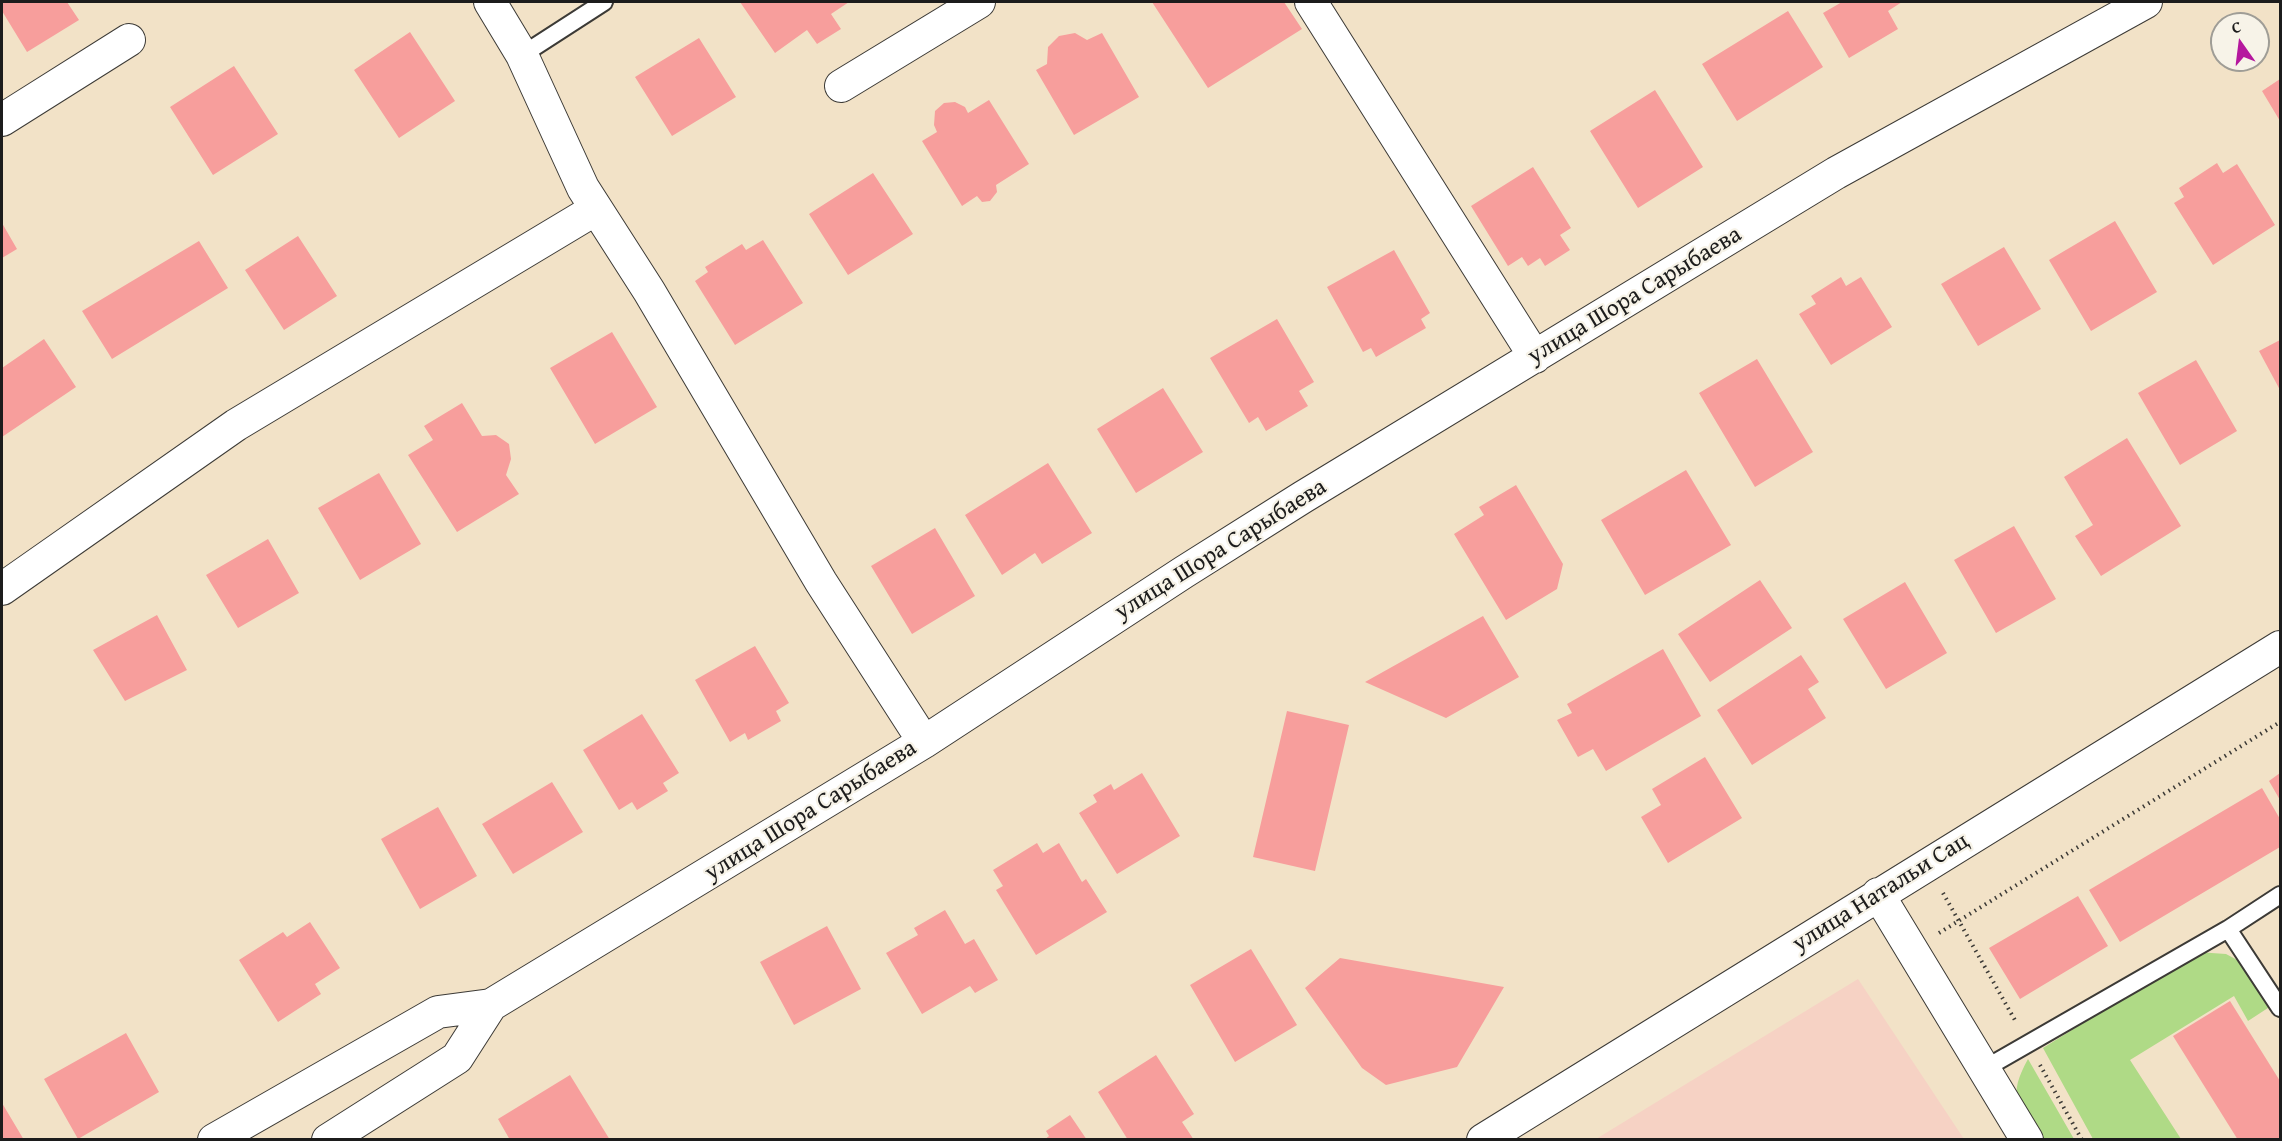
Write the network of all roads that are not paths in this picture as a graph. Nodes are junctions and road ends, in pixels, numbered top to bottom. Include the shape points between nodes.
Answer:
1 (490, 2) edge
2 (604, 2) edge
3 (979, 2) edge
4 (1311, 2) edge
5 (2146, 2) edge
6 (129, 40) dead end
7 (522, 55) junction
8 (841, 86) dead end
9 (2, 120) edge
10 (596, 209) junction
11 (1535, 357) junction
12 (2, 589) edge
13 (2280, 647) edge
14 (924, 742) junction
15 (1878, 894) junction
16 (2280, 895) edge
17 (2228, 929) junction
18 (491, 1005) junction
19 (2280, 1008) edge
20 (1984, 1069) junction
21 (214, 1140) edge
22 (328, 1140) edge
23 (1483, 1140) edge
24 (2027, 1140) edge

1 - 7 street
2 - 7 lane
3 - 8 street
4 - 11 street
5 - 11 street, улица Шора Сарыбаева via 1836,173
6 - 9 street
7 - 10 street
10 - 12 street via 236,426
10 - 14 street via 650,291 821,582
11 - 14 street, улица Шора Сарыбаева via 1204,559
13 - 15 street, улица Натальи Сац
14 - 18 street, улица Шора Сарыбаева
15 - 20 street
15 - 23 street, улица Натальи Сац
16 - 17 lane
17 - 19 lane
17 - 20 lane
18 - 21 street via 438,1012
18 - 22 street, улица Шора Сарыбаева via 457,1058
20 - 24 street

